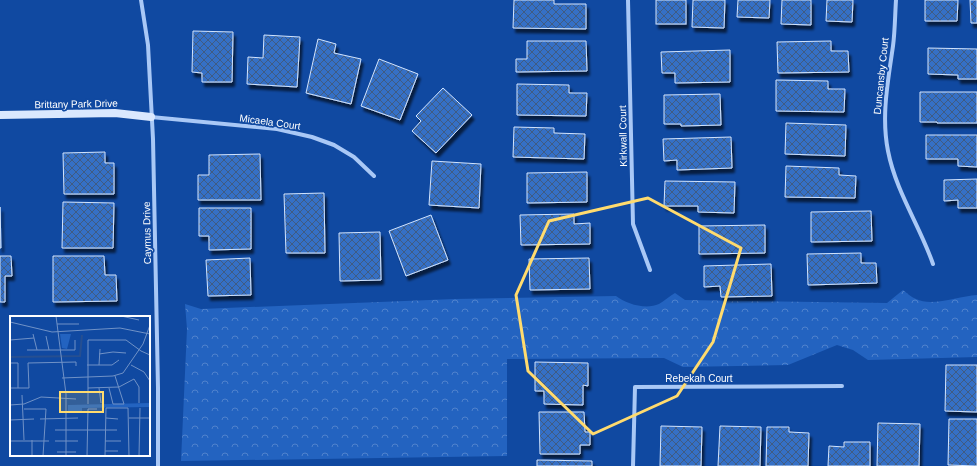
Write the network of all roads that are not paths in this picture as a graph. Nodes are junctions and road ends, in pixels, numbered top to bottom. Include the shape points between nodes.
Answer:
1 (141, 0) edge
2 (628, 0) edge
3 (896, 0) edge
4 (0, 116) edge
5 (151, 117) junction
6 (374, 176) dead end
7 (933, 264) dead end
8 (650, 270) dead end
9 (842, 386) dead end
10 (158, 466) edge
11 (633, 466) edge

1 - 5 street, Caymus Drive via 148,45
2 - 8 street, Kirkwall Court via 633,224
3 - 7 street, Duncansby Court via 884,125 888,152 898,185
4 - 5 street, Brittany Park Drive via 115,113
5 - 6 street, Micaela Court via 277,129 312,137 334,145 354,157
5 - 10 street, Caymus Drive
9 - 11 street, Rebekah Court via 635,387

